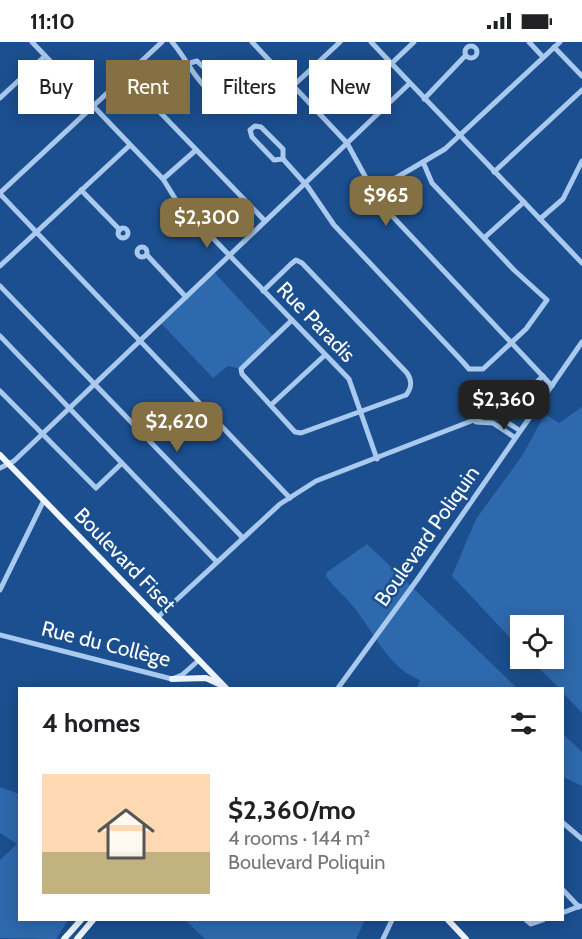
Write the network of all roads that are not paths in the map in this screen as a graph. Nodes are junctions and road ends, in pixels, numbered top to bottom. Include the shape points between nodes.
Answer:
1 (32, 42) edge
2 (162, 42) edge
3 (171, 42) edge
4 (252, 42) edge
5 (340, 42) edge
6 (371, 42) edge
7 (414, 42) edge
8 (529, 42) edge
9 (560, 42) edge
10 (554, 47) junction
11 (466, 55) dead end
12 (45, 56) junction
13 (543, 57) junction
14 (49, 60) edge
15 (142, 60) edge
16 (187, 60) edge
17 (269, 60) edge
18 (387, 60) edge
19 (190, 63) joint
20 (391, 64) joint
21 (582, 76) edge
22 (297, 82) edge
23 (409, 84) junction
24 (297, 90) edge
25 (582, 90) edge
26 (106, 94) edge
27 (0, 98) edge
28 (424, 99) junction
29 (94, 106) edge
30 (94, 108) edge
31 (86, 114) edge
32 (161, 114) edge
33 (460, 136) junction
34 (346, 143) junction
35 (130, 145) junction
36 (196, 150) junction
37 (283, 159) junction
38 (582, 161) edge
39 (423, 162) junction
40 (494, 172) junction
41 (163, 179) junction
42 (305, 183) junction
43 (81, 190) junction
44 (372, 192) junction
45 (0, 194) edge
46 (524, 202) junction
47 (540, 219) junction
48 (266, 221) junction
49 (120, 230) dead end
50 (35, 231) junction
51 (484, 238) junction
52 (582, 250) edge
53 (147, 255) dead end
54 (229, 255) junction
55 (576, 257) junction
56 (582, 263) edge
57 (0, 266) edge
58 (0, 286) edge
59 (264, 291) junction
60 (186, 297) junction
61 (292, 320) junction
62 (0, 336) edge
63 (140, 341) junction
64 (582, 342) edge
65 (512, 343) junction
66 (325, 355) junction
67 (543, 376) junction
68 (94, 384) junction
69 (552, 386) junction
70 (0, 391) edge
71 (271, 405) junction
72 (70, 408) junction
73 (361, 412) junction
74 (492, 413) junction
75 (471, 422) junction
76 (499, 426) junction
77 (519, 430) junction
78 (42, 434) junction
79 (514, 437) junction
80 (0, 455) edge
81 (376, 459) junction
82 (122, 463) junction
83 (8, 464) junction
84 (0, 468) edge
85 (290, 498) junction
86 (44, 500) junction
87 (243, 538) junction
88 (216, 561) junction
89 (0, 572) edge
90 (8, 574) junction
91 (0, 590) edge
92 (158, 617) junction
93 (0, 635) edge
94 (199, 660) junction
95 (172, 679) junction
96 (223, 687) edge
97 (224, 687) edge
98 (339, 687) edge
99 (564, 824) edge
100 (582, 839) edge
101 (564, 891) edge
102 (580, 906) edge
103 (564, 912) edge
104 (80, 921) edge
105 (92, 921) edge
106 (392, 921) edge
107 (449, 921) edge
108 (64, 939) edge
109 (77, 939) edge
110 (383, 939) edge
111 (466, 939) edge

1 - 12 street, Rue Paradis
2 - 15 street
3 - 16 street
4 - 17 street
5 - 22 street
6 - 18 street
7 - 20 street
8 - 13 street
9 - 10 street
10 - 13 street
10 - 21 street
11 - 28 street
12 - 14 street, Rue Paradis
12 - 27 street
13 - 33 street
19 - 19 street via 192,74 212,94 218,94 220,83 197,61
20 - 23 street
23 - 28 street
23 - 34 street
24 - 34 street
25 - 40 street
26 - 29 street
28 - 33 street
30 - 35 street, Rue Paradis
31 - 45 street
32 - 36 street
33 - 39 street
33 - 40 street
34 - 42 street
34 - 44 street
35 - 41 street, Rue Paradis
35 - 43 street
36 - 41 street
36 - 48 street
37 - 37 street via 274,160 260,146 251,135 252,127 261,128 284,149
37 - 42 street
38 - 47 street via 563,199
39 - 44 street
39 - 51 street via 432,183
40 - 46 street
41 - 54 street, Rue Paradis via 176,200
42 - 48 street
42 - 65 street via 334,225 469,369 483,369
43 - 49 street
43 - 50 street
44 - 65 street
45 - 50 street
46 - 47 street
46 - 51 street
47 - 55 street
48 - 54 street
50 - 57 street
50 - 63 street
51 - 65 street via 547,300
52 - 55 street
53 - 60 street
54 - 59 street, Rue Paradis
54 - 60 street
55 - 56 street
58 - 68 street
59 - 61 street, Rue Paradis
59 - 73 street via 296,260 302,263 410,377 406,395
60 - 63 street
61 - 66 street, Rue Paradis
61 - 71 street via 241,369
62 - 72 street
63 - 68 street
63 - 85 street
64 - 69 street, Boulevard Poliquin
65 - 67 street
66 - 71 street
66 - 73 street, Rue Paradis via 349,379
67 - 69 street
67 - 74 street via 525,393
68 - 72 street
68 - 87 street
69 - 77 street, Boulevard Poliquin
70 - 78 street
71 - 73 street via 301,433
72 - 78 street
72 - 82 street
73 - 81 street, Rue Paradis
74 - 75 street
74 - 76 street
74 - 77 street
75 - 76 street
75 - 81 street
76 - 79 street
77 - 79 street, Boulevard Poliquin
78 - 82 street via 96,488
78 - 83 street
79 - 98 street, Boulevard Poliquin
80 - 83 main road, Boulevard Fiset
81 - 85 street via 327,475
82 - 88 street
83 - 84 street
83 - 86 main road, Boulevard Fiset
85 - 87 street
86 - 90 street
86 - 92 main road, Boulevard Fiset
87 - 88 street
88 - 92 street
89 - 90 street
90 - 91 street
92 - 94 main road, Boulevard Fiset
93 - 95 street, Rue du Collège
94 - 95 street, Rue du Collège
94 - 97 main road, Boulevard Fiset
95 - 96 main road via 206,678
99 - 100 street
101 - 102 street
102 - 103 street
104 - 108 main road
105 - 109 main road
106 - 110 street
107 - 111 main road

